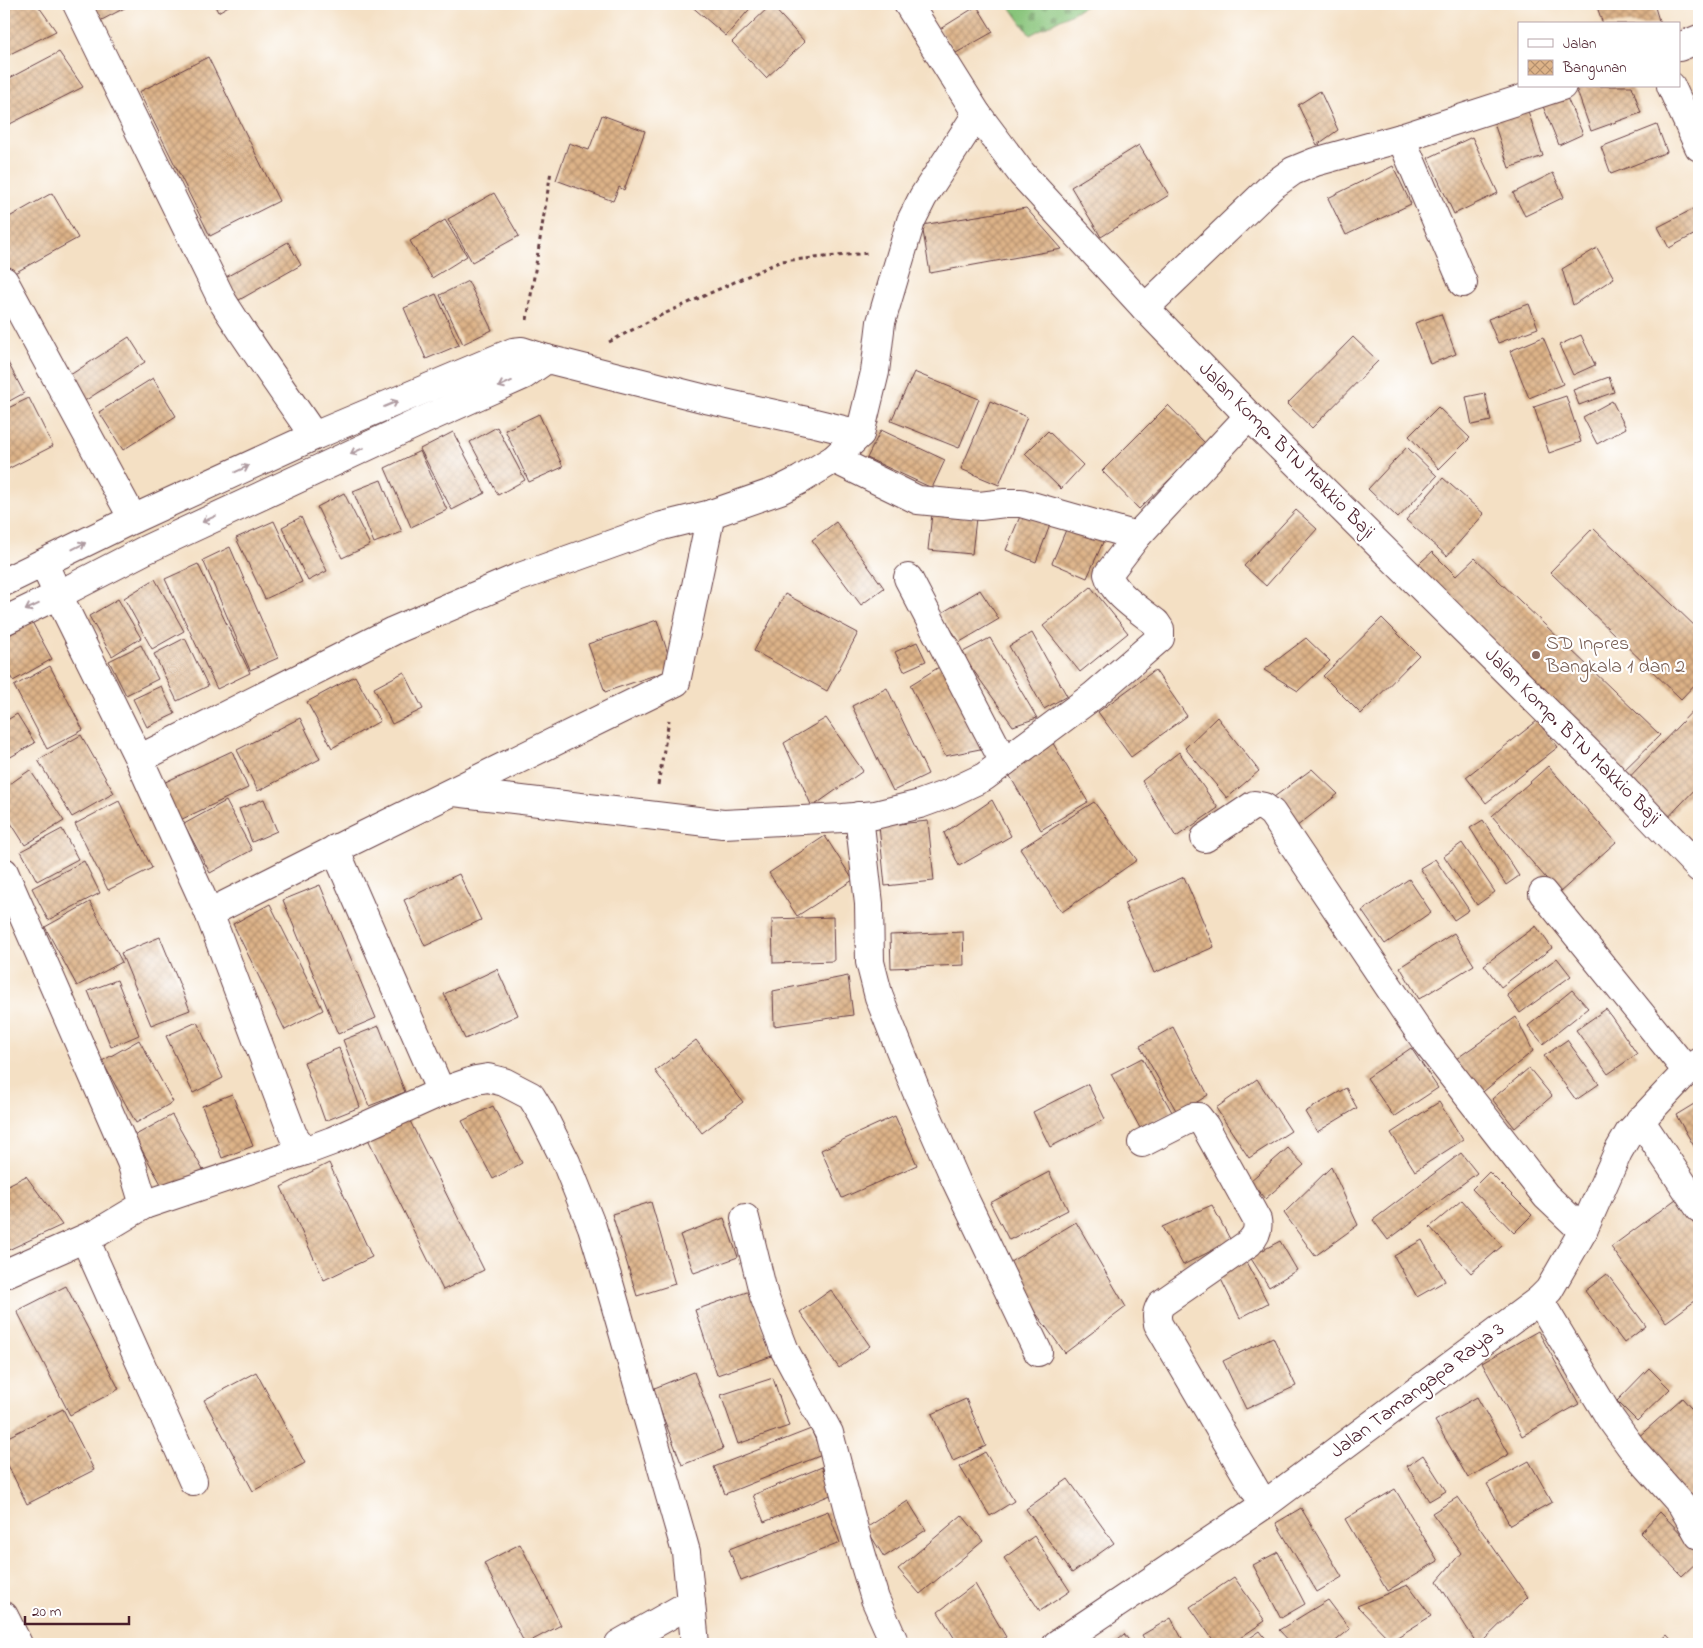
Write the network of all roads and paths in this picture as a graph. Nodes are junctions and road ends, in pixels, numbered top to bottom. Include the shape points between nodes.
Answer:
1 (77, 4) edge
2 (908, 4) edge
3 (1699, 39) edge
4 (1680, 47) edge
5 (1556, 88) edge
6 (1672, 88) edge
7 (977, 114) junction
8 (1400, 138) junction
9 (1699, 147) edge
10 (551, 171) dead end
11 (902, 250) junction
12 (4, 281) edge
13 (1463, 283) dead end
14 (1145, 308) junction
15 (545, 358) junction
16 (1249, 416) junction
17 (860, 434) junction
18 (314, 436) junction
19 (834, 459) junction
20 (711, 514) junction
21 (133, 519) junction
22 (1137, 536) junction
23 (44, 564) junction
24 (908, 578) dead end
25 (4, 582) edge
26 (58, 595) junction
27 (4, 620) edge
28 (676, 682) junction
29 (140, 759) junction
30 (1004, 762) junction
31 (454, 792) junction
32 (652, 816) junction
33 (859, 816) junction
34 (1205, 838) dead end
35 (335, 849) junction
36 (1699, 868) edge
37 (4, 872) edge
38 (1543, 893) dead end
39 (209, 913) junction
40 (1693, 1067) edge
41 (441, 1092) junction
42 (1640, 1120) junction
43 (1142, 1143) dead end
44 (305, 1151) junction
45 (144, 1205) junction
46 (1699, 1208) edge
47 (745, 1218) dead end
48 (1583, 1230) junction
49 (86, 1239) junction
50 (4, 1274) edge
51 (1539, 1300) junction
52 (1038, 1352) dead end
53 (194, 1481) dead end
54 (1264, 1505) junction
55 (1699, 1535) edge
56 (691, 1603) junction
57 (4, 1616) edge
58 (18, 1644) edge
59 (619, 1644) edge
60 (695, 1644) edge
61 (895, 1644) edge
62 (1056, 1644) edge

1 - 18 street via 223,302
2 - 7 street, Jalan Komp. BTN Makkio Baji
3 - 4 street
5 - 8 street
6 - 9 street
7 - 11 street via 923,197
7 - 14 street, Jalan Komp. BTN Makkio Baji via 1022,174
8 - 13 street
8 - 14 street via 1293,171 1272,186
10 - 15 path
11 - 15 path via 781,261 655,318
11 - 17 street via 881,322 875,372
12 - 21 street
14 - 16 street, Jalan Komp. BTN Makkio Baji
15 - 17 street
18 -> 15 street via 513,352
15 -> 26 street via 524,375 145,550
16 - 22 street
16 - 36 street, Jalan Komp. BTN Makkio Baji via 1600,764
17 - 19 street
21 -> 18 street
19 - 20 street via 780,490
19 - 22 street via 918,500 974,506 1021,503
20 - 28 street
20 - 29 street via 662,526 517,578 393,631
23 -> 21 street
22 - 30 street via 1108,574 1115,590 1156,623 1160,638 1093,696
23 - 25 street
23 - 26 street
24 - 30 street
26 -> 27 street
26 - 29 street
28 - 31 street
28 - 32 path
29 - 39 street
30 - 33 street via 984,777 950,793 920,804
31 - 32 street
31 - 35 street
32 - 33 street via 723,824
33 - 52 street via 870,962 879,997 956,1182
34 - 48 street via 1254,805 1272,812 1426,1042 1546,1196
35 - 39 street
35 - 41 street
37 - 45 street via 131,1162
38 - 40 street
39 - 44 street via 289,1126
40 - 42 street, Jalan Tamangapa Raya 3
41 - 44 street
41 - 56 street via 488,1078 531,1096 566,1162 607,1276 686,1552
42 - 46 street
42 - 48 street, Jalan Tamangapa Raya 3 via 1618,1152
43 - 54 street via 1198,1117 1257,1220 1259,1229 1249,1244 1161,1304 1157,1317 1158,1324
44 - 45 street
45 - 49 street
47 - 61 street via 764,1296 785,1351 829,1433 875,1599
48 - 51 street, Jalan Tamangapa Raya 3 via 1549,1290
49 - 50 street
49 - 53 street
51 - 54 street, Jalan Tamangapa Raya 3
51 - 55 street via 1610,1418 1634,1451 1682,1505
54 - 62 street, Jalan Tamangapa Raya 3
56 - 59 street
56 - 60 street
57 - 58 street

